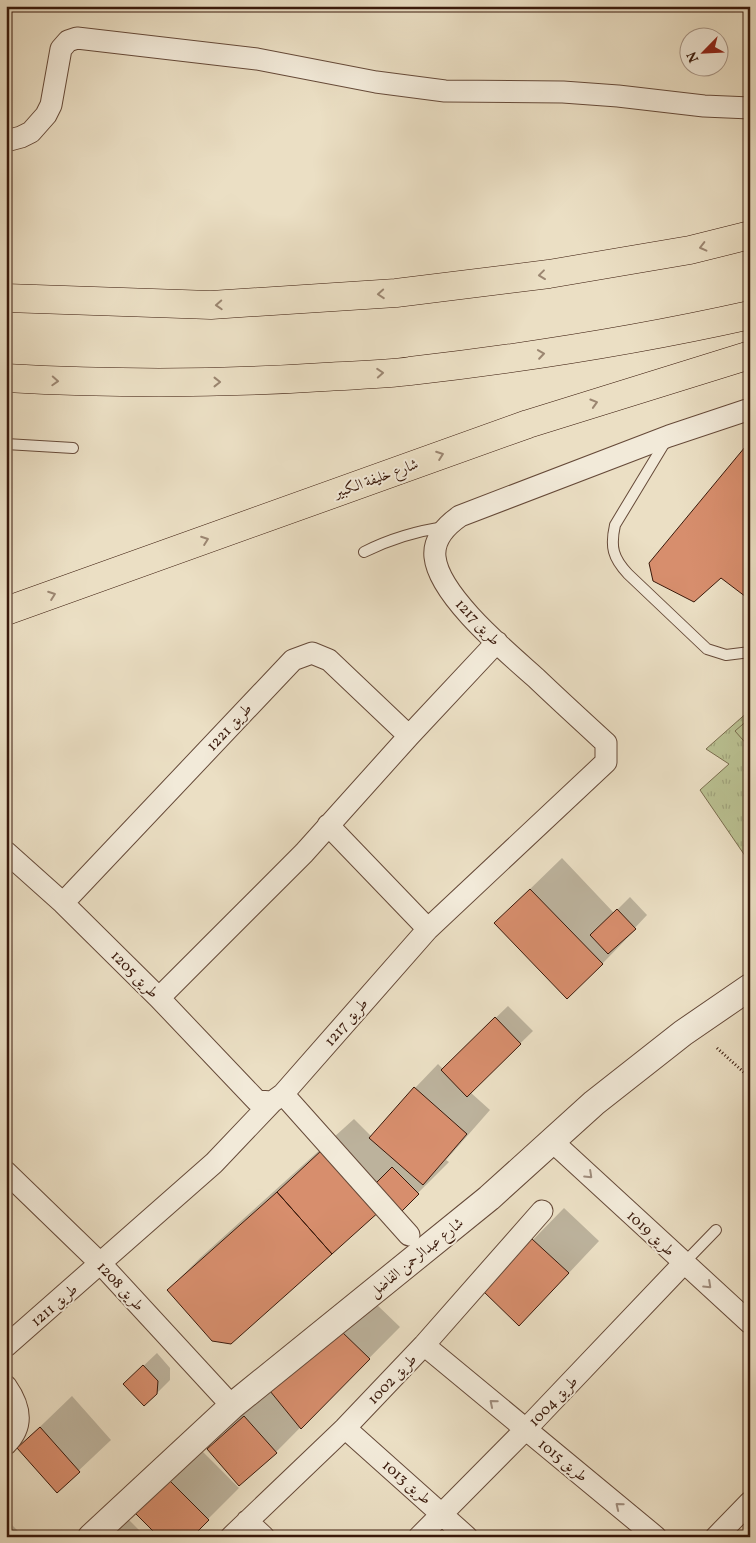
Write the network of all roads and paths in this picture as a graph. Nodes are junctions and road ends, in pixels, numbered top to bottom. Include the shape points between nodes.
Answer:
1 (750, 108) edge
2 (6, 141) edge
3 (750, 235) edge
4 (6, 298) edge
5 (750, 316) edge
6 (750, 355) edge
7 (6, 378) edge
8 (750, 409) edge
9 (669, 436) junction
10 (6, 444) edge
11 (73, 448) dead end
12 (446, 526) junction
13 (364, 552) dead end
14 (6, 611) edge
15 (496, 642) junction
16 (750, 652) edge
17 (409, 736) junction
18 (328, 825) junction
19 (6, 852) edge
20 (63, 902) junction
21 (428, 929) junction
22 (750, 987) edge
23 (159, 998) junction
24 (717, 1048) dead end
25 (750, 1078) edge
26 (271, 1099) junction
27 (553, 1142) junction
28 (6, 1172) edge
29 (542, 1211) dead end
30 (716, 1230) dead end
31 (409, 1235) dead end
32 (684, 1263) junction
33 (101, 1264) junction
34 (750, 1323) edge
35 (424, 1345) junction
36 (6, 1346) edge
37 (6, 1386) edge
38 (232, 1406) junction
39 (345, 1428) junction
40 (525, 1430) junction
41 (6, 1444) edge
42 (750, 1502) edge
43 (443, 1514) junction
44 (247, 1521) junction
45 (91, 1537) edge
46 (230, 1537) edge
47 (264, 1537) edge
48 (419, 1537) edge
49 (468, 1537) edge
50 (656, 1537) edge
51 (716, 1537) edge

1 - 2 street via 563,92 445,91 376,82 257,59 77,38 61,48 51,105 46,115 30,132
3 -> 4 main road via 690,250 559,272 396,294 211,305
7 -> 5 main road via 80,382 244,382 409,372 617,342
14 -> 6 main road, شارع خليفة الكبير via 528,424
8 - 9 street
9 - 12 street via 460,516
9 - 16 lane via 615,526 614,552 628,574 707,648 726,655
10 - 11 lane
12 - 13 lane via 404,534
12 - 15 street, طريق 1217 via 434,554 437,567 462,606
15 - 17 street
15 - 21 street, طريق 1217 via 606,743 606,762
17 - 18 street
17 - 20 street, طريق 1221 via 329,660 312,654 293,660
18 - 21 street
18 - 23 street
19 - 20 street, طريق 1205
20 - 23 street, طريق 1205
21 - 26 street, طريق 1217
22 - 27 street, شارع عبدالرحمن الفاضل via 638,1067
23 - 26 street, طريق 1205
24 - 25 path
26 - 31 street, طريق 1205
26 - 33 street, طريق 1217 via 214,1163
27 -> 32 street, طريق 1019
27 - 38 street, شارع عبدالرحمن الفاضل via 489,1198
28 - 33 street, طريق 1208
29 - 35 street, طريق 1002
30 - 32 lane
32 -> 34 street, طريق 1019
32 - 40 street, طريق 1004
33 - 36 street, طريق 1211
33 - 38 street, طريق 1208
35 - 39 street, طريق 1002
40 -> 35 street, طريق 1015
37 - 41 street via 20,1417 14,1436
38 - 45 street, شارع عبدالرحمن الفاضل
39 - 43 street, طريق 1013
39 - 44 street, طريق 1002
40 - 43 street, طريق 1004
50 -> 40 street, طريق 1015
42 - 51 street
43 - 48 street, طريق 1004
43 - 49 street, طريق 1013
44 - 46 street, طريق 1002
44 - 47 street

